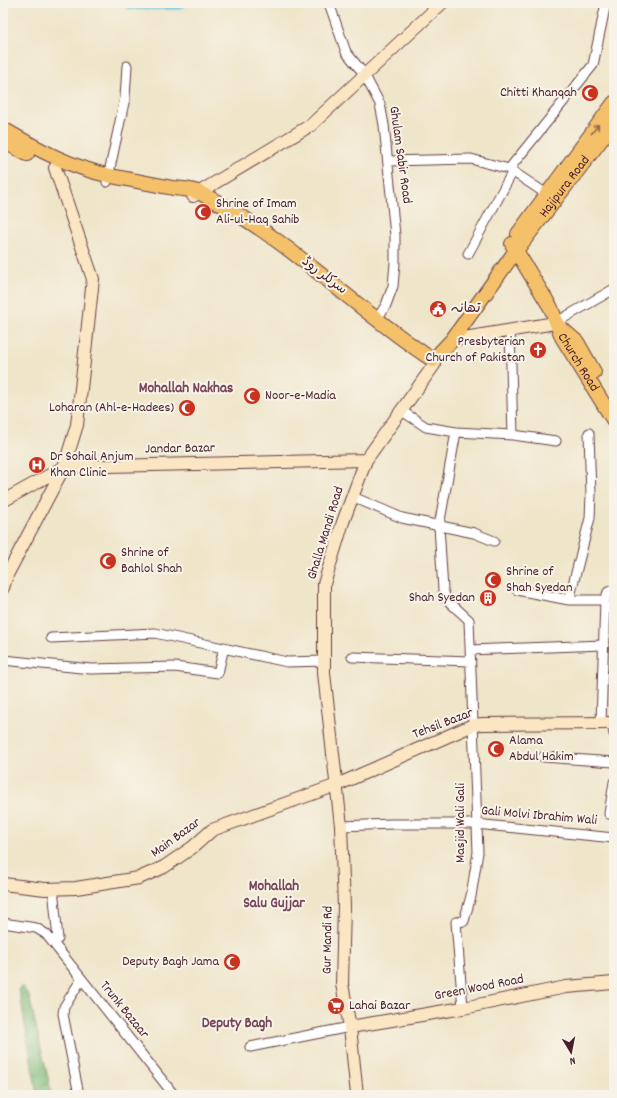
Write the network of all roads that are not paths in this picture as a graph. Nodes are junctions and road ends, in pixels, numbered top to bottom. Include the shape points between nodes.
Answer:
1 (329, 3) edge
2 (442, 3) edge
3 (606, 3) edge
4 (127, 66) dead end
5 (364, 74) junction
6 (614, 103) edge
7 (614, 123) edge
8 (3, 138) edge
9 (388, 161) junction
10 (55, 168) junction
11 (511, 170) junction
12 (108, 179) junction
13 (195, 195) junction
14 (551, 197) junction
15 (514, 247) junction
16 (468, 254) dead end
17 (614, 289) edge
18 (377, 319) junction
19 (555, 323) junction
20 (510, 331) junction
21 (452, 340) junction
22 (414, 348) junction
23 (434, 360) junction
24 (614, 404) edge
25 (402, 411) junction
26 (614, 421) edge
27 (456, 432) junction
28 (589, 433) dead end
29 (513, 435) junction
30 (556, 441) dead end
31 (366, 460) junction
32 (64, 467) junction
33 (352, 497) junction
34 (3, 501) edge
35 (439, 526) junction
36 (494, 541) dead end
37 (3, 588) edge
38 (517, 590) dead end
39 (614, 590) edge
40 (569, 600) junction
41 (604, 600) junction
42 (51, 638) dead end
43 (604, 645) junction
44 (224, 647) junction
45 (470, 650) junction
46 (352, 657) dead end
47 (3, 660) edge
48 (324, 661) junction
49 (471, 661) junction
50 (473, 725) junction
51 (610, 726) edge
52 (542, 757) dead end
53 (614, 762) edge
54 (614, 782) edge
55 (337, 785) junction
56 (609, 814) dead end
57 (476, 824) junction
58 (341, 826) junction
59 (614, 838) edge
60 (3, 884) edge
61 (53, 888) junction
62 (3, 924) edge
63 (54, 942) junction
64 (81, 980) junction
65 (614, 983) edge
66 (463, 1008) junction
67 (350, 1026) junction
68 (250, 1047) dead end
69 (79, 1095) edge
70 (174, 1095) edge
71 (358, 1095) edge

1 - 5 street, Ghulam Sabir Road via 346,52
2 - 5 street
3 - 11 street via 593,65
4 - 12 street via 125,98
5 - 9 street, Ghulam Sabir Road via 380,104
5 - 13 street via 311,125
14 -> 6 main road
7 - 14 main road, Hajipura Road
8 - 10 main road, سرکلر روڈ
8 - 12 main road, سرکلر روڈ via 33,147
9 - 11 street via 471,159
9 - 18 street, Ghulam Sabir Road via 395,263 393,286
10 - 12 main road, سرکلر روڈ
10 - 32 street via 93,280 77,425
11 - 14 street
11 - 16 street
12 - 13 main road, سرکلر روڈ via 132,188
13 - 18 main road, سرکلر روڈ via 239,214 326,276
14 - 15 main road, Hajipura Road
15 - 19 main road, Church Road via 551,308
15 - 21 main road
15 - 22 main road via 440,344
17 - 19 street
18 - 22 main road, سرکلر روڈ
19 - 20 street, Church Road
19 - 24 main road, Church Road via 577,342
19 - 26 main road, Church Road
20 - 21 street, Church Road
20 - 29 street
21 - 23 main road
22 - 23 main road, سرکلر روڈ
23 - 25 street, Ghalla Mandi Road via 434,365
25 - 27 street via 426,427
25 - 31 street, Ghalla Mandi Road
27 - 29 street
27 - 35 street, Masjid Wali Gali
28 - 40 street via 590,518
29 - 30 street
31 - 32 street, Jandar Bazar
31 - 33 street, Ghalla Mandi Road
32 - 34 street, Jandar Bazar
32 - 37 street via 7,575
33 - 35 street via 402,518
33 - 48 street, Ghalla Mandi Road via 324,584
35 - 36 street via 474,533
35 - 45 street, Masjid Wali Gali via 443,590 446,599 469,620
38 - 40 street
39 - 41 street via 608,592
40 - 41 street
41 - 43 street
42 - 44 street via 155,633
43 - 45 street
43 - 51 street
44 - 47 street via 218,673 175,667 91,669
44 - 48 street via 287,662
45 - 49 street, Masjid Wali Gali
46 - 49 street
48 - 55 street, Ghalla Mandi Road
49 - 50 street, Masjid Wali Gali
50 - 51 street, Tehsil Bazar
50 - 55 street, Tehsil Bazar
50 - 57 street, Masjid Wali Gali
52 - 53 street
54 - 56 street
55 - 58 street, Gur Mandi Rd
55 - 61 street, Main Bazar via 212,830 164,867 139,878 76,888
57 - 58 street, Gali Molvi Ibrahim Wali
57 - 59 street, Gali Molvi Ibrahim Wali
57 - 66 street, Masjid Wali Gali via 478,852 471,896 464,921 456,922
58 - 67 street, Gur Mandi Rd via 344,907 342,984
60 - 61 street, Main Bazar
61 - 63 street via 58,939
62 - 63 street, Trunk Bazaar via 36,928
63 - 64 street, Trunk Bazaar
64 - 69 street via 64,1007 63,1014
64 - 70 street, Trunk Bazaar
65 - 66 street, Green Wood Road via 566,987
66 - 67 street, Green Wood Road
67 - 68 street
67 - 71 street, Gur Mandi Rd

